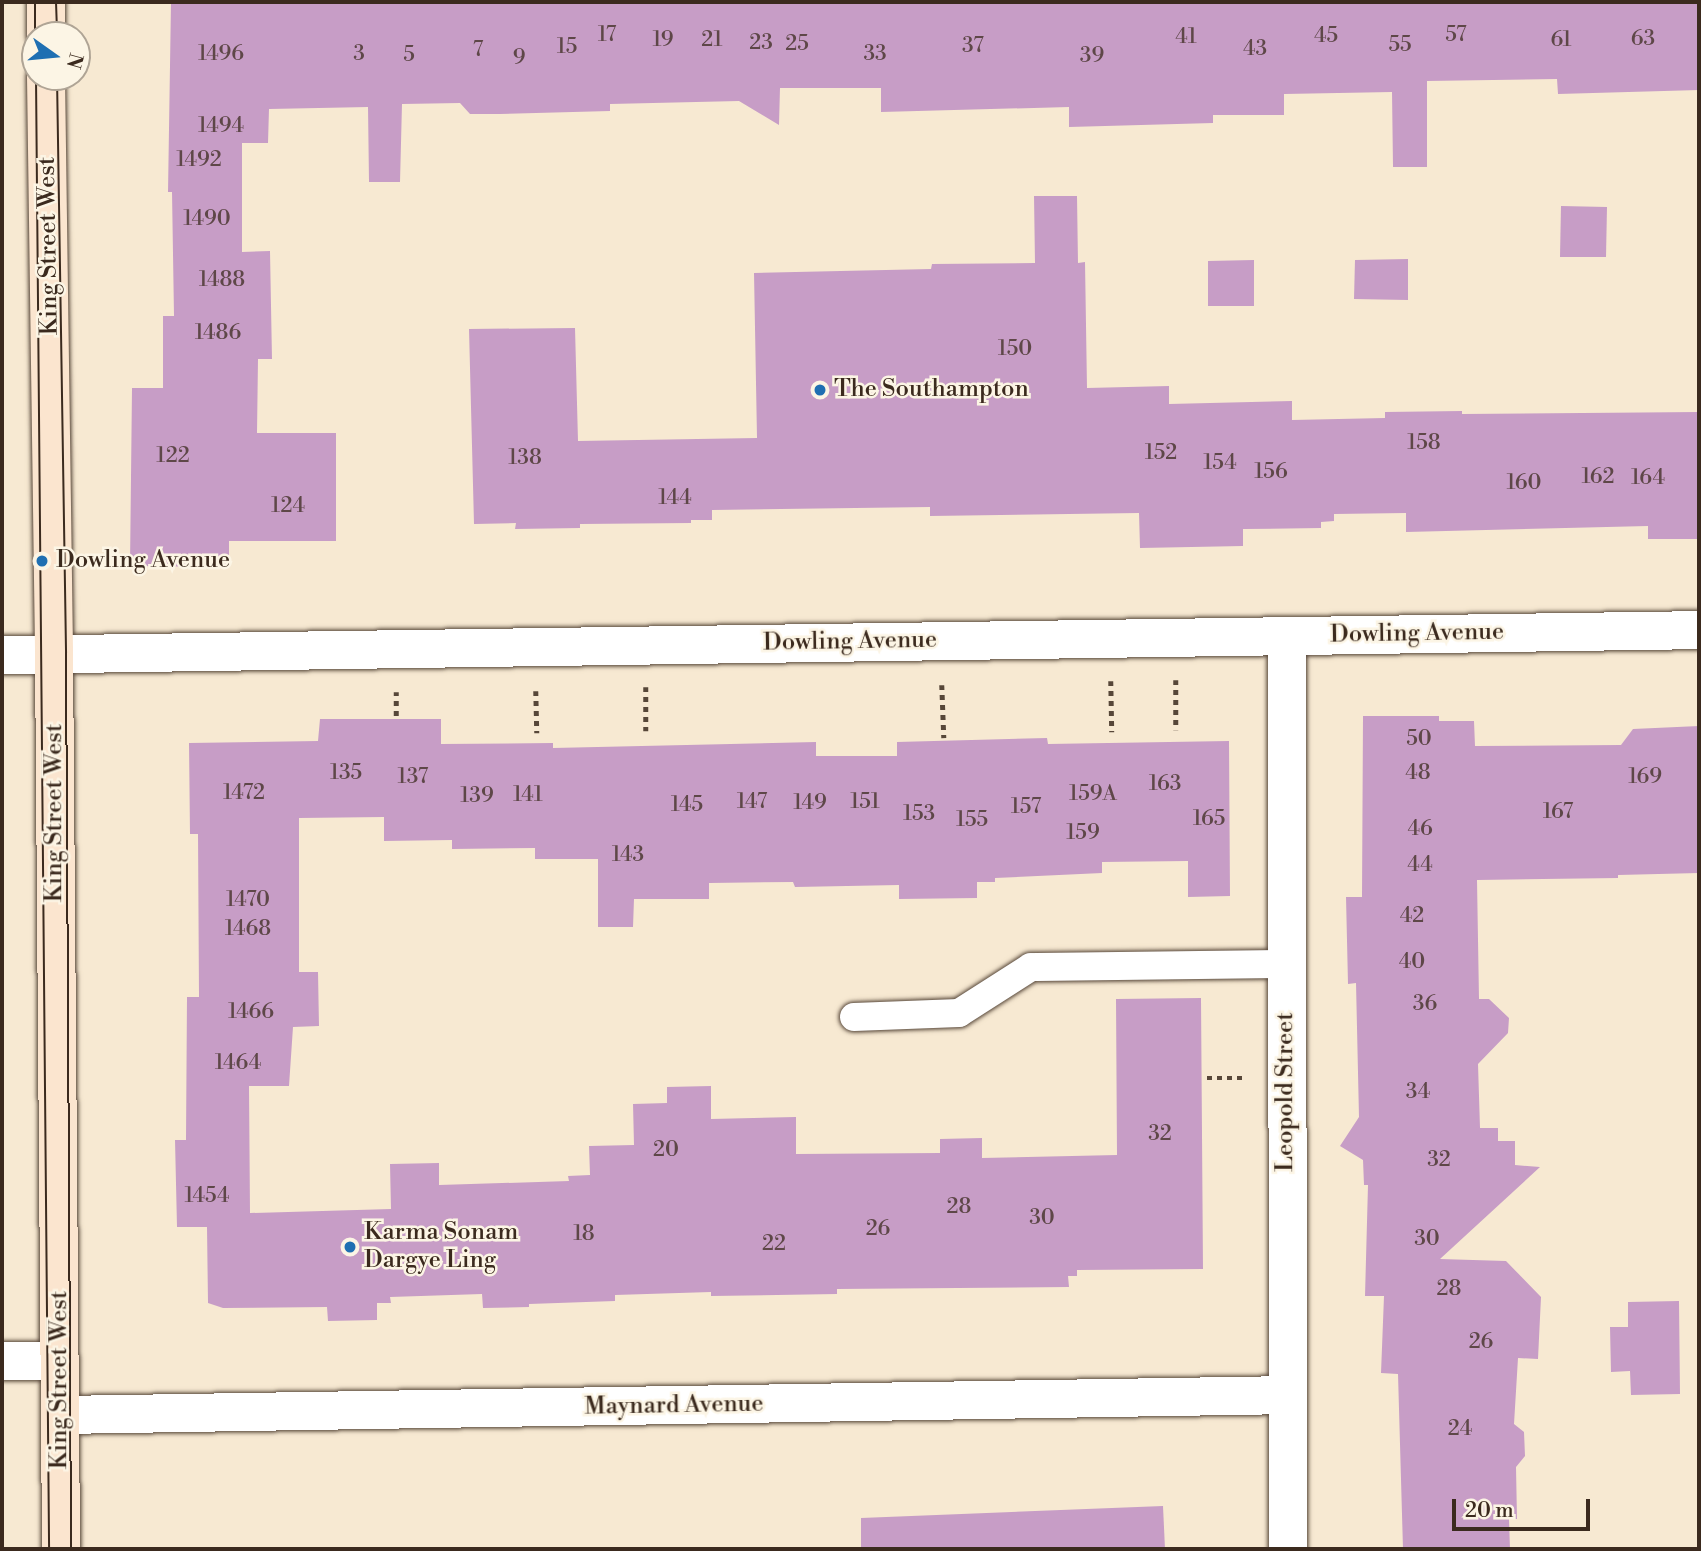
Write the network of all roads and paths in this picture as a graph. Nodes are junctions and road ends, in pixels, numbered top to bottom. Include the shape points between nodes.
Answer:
1 (46, 2) edge
2 (46, 21) edge
3 (46, 91) edge
4 (1699, 630) edge
5 (1287, 636) junction
6 (54, 653) junction
7 (2, 655) edge
8 (1111, 669) dead end
9 (1175, 669) dead end
10 (646, 684) dead end
11 (942, 684) dead end
12 (536, 685) dead end
13 (1176, 730) dead end
14 (646, 731) dead end
15 (1112, 732) dead end
16 (537, 733) dead end
17 (944, 738) dead end
18 (1286, 964) junction
19 (854, 1017) dead end
20 (1254, 1077) dead end
21 (1207, 1078) dead end
22 (2, 1361) edge
23 (60, 1361) junction
24 (1287, 1395) junction
25 (61, 1415) junction
26 (61, 1549) edge
27 (1288, 1549) edge

1 - 2 main road
3 - 6 main road, King Street West
4 - 5 street, Dowling Avenue
5 - 6 street, Dowling Avenue
5 - 18 street, Leopold Street
6 - 7 street, Dowling Avenue
6 - 23 main road, King Street West
8 - 15 path
9 - 13 path
10 - 14 path
11 - 17 path
12 - 16 path
18 - 19 lane via 1031,967 960,1013
18 - 24 street, Leopold Street
20 - 21 path
22 - 23 street
23 - 25 main road, King Street West
24 - 25 street, Maynard Avenue
24 - 27 street, Leopold Street
25 - 26 main road, King Street West

